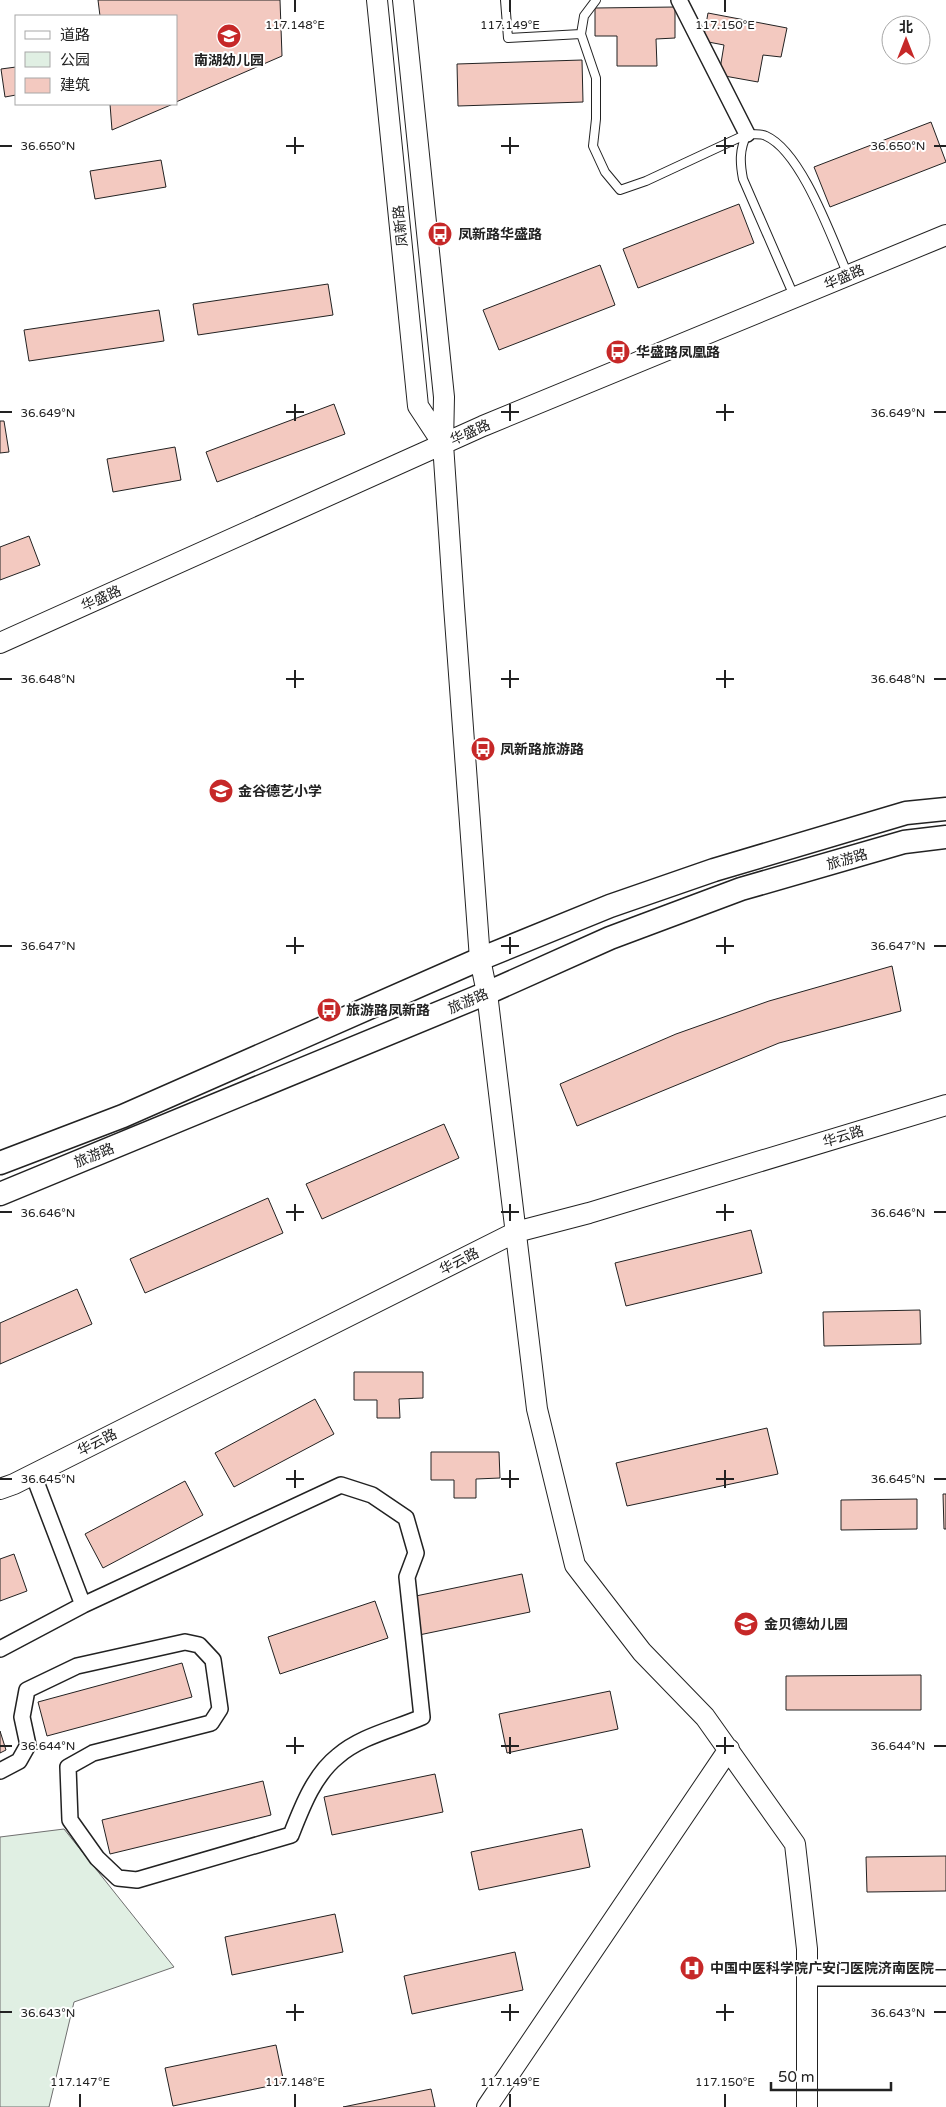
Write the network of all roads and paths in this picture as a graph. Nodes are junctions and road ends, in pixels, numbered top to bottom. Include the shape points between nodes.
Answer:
1 (377, 0) edge
2 (403, 0) edge
3 (409, 0) edge
4 (505, 0) edge
5 (596, 0) edge
6 (679, 0) edge
7 (581, 34) junction
8 (747, 134) junction
9 (946, 235) edge
10 (848, 275) junction
11 (795, 298) junction
12 (443, 444) junction
13 (0, 643) edge
14 (946, 809) edge
15 (946, 837) edge
16 (480, 959) junction
17 (487, 993) junction
18 (946, 1105) edge
19 (0, 1163) edge
20 (0, 1194) edge
21 (516, 1232) junction
22 (33, 1474) junction
23 (0, 1488) edge
24 (83, 1605) junction
25 (0, 1649) edge
26 (729, 1749) junction
27 (0, 1771) edge
28 (807, 1978) junction
29 (946, 1978) edge
30 (487, 2107) edge
31 (807, 2107) edge

1 - 12 street, 凤新路 via 418,406
2 - 3 street
2 - 12 street via 444,397
4 - 7 lane via 508,38
5 - 7 lane via 584,16
6 - 8 street
7 - 8 lane via 596,78 593,146 605,172 620,190
8 - 10 lane via 764,135 781,146 792,160 809,188
8 - 11 lane via 741,146 743,179
9 - 10 street, 华盛路
10 - 11 street, 华盛路
11 - 12 street, 华盛路
12 - 13 street, 华盛路
12 - 16 street
14 - 16 main road, 旅游路 via 906,813 714,870 610,906
15 - 17 main road, 旅游路 via 904,842 741,889 610,938
16 - 17 street
16 - 19 main road, 旅游路 via 123,1116
17 - 20 main road, 旅游路
17 - 21 street
18 - 21 street, 华云路
21 - 22 street, 华云路
21 - 26 street via 537,1409 575,1565 642,1652 705,1717
22 - 23 street, 华云路
22 - 24 street
24 - 25 street
24 - 27 street via 342,1485 372,1495 406,1518 416,1553 407,1577 422,1717 372,1736 338,1756 317,1780 291,1835 137,1880 118,1878 97,1858 70,1820 68,1767 93,1753 211,1723 220,1709 213,1660 199,1645 185,1642 77,1666 27,1690 22,1717 28,1745 19,1761
26 - 28 street via 795,1844 807,1949
26 - 30 street
28 - 29 street
28 - 31 street

